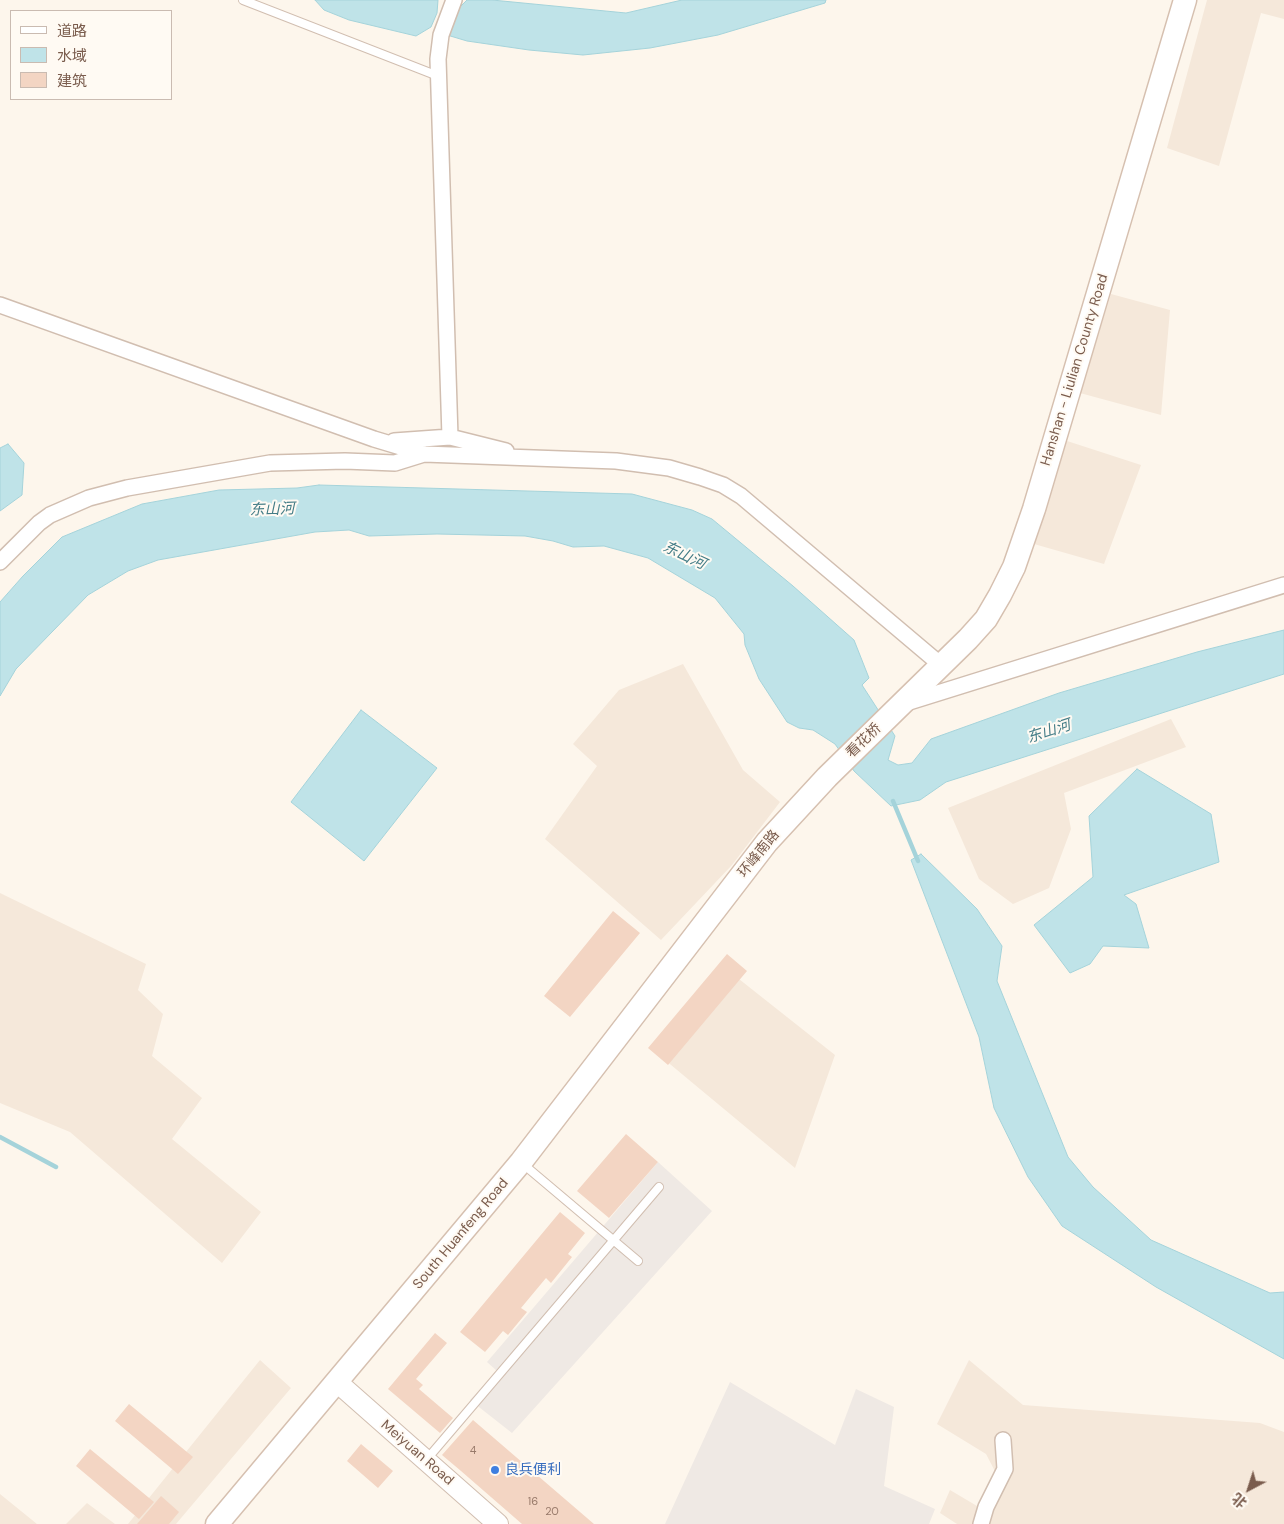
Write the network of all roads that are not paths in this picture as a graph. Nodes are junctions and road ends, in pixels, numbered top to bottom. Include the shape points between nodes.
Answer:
1 (243, 0) edge
2 (454, 0) edge
3 (1185, 0) edge
4 (438, 76) junction
5 (0, 305) edge
6 (450, 437) junction
7 (381, 442) junction
8 (424, 454) junction
9 (537, 458) junction
10 (0, 562) edge
11 (1284, 585) edge
12 (940, 665) junction
13 (902, 704) junction
14 (827, 777) joint
15 (521, 1162) junction
16 (659, 1187) dead end
17 (614, 1240) junction
18 (638, 1261) dead end
19 (334, 1386) junction
20 (1003, 1440) dead end
21 (426, 1460) junction
22 (217, 1524) edge
23 (489, 1524) edge
24 (498, 1524) edge
25 (980, 1524) edge

1 - 4 lane
2 - 4 street via 441,35
3 - 12 main road, Hanshan - Liulian County Road via 1014,567 986,618
4 - 6 street
5 - 7 street
6 - 7 street
6 - 9 street
7 - 8 street
8 - 9 street
8 - 10 street via 395,463 270,463 127,488 89,498 50,515
9 - 12 street via 642,463 723,485 741,496
11 - 13 street
12 - 13 main road, Hanshan - Liulian County Road
13 - 14 main road, 看花桥
14 - 15 main road, South Huanfeng Road via 767,842
15 - 17 lane
15 - 19 main road, South Huanfeng Road
16 - 17 lane
17 - 18 lane
17 - 21 lane
19 - 21 street, Meiyuan Road
19 - 22 main road, South Huanfeng Road
19 - 23 street, Meiyuan Road
20 - 25 street via 1005,1469
21 - 24 street, Meiyuan Road

